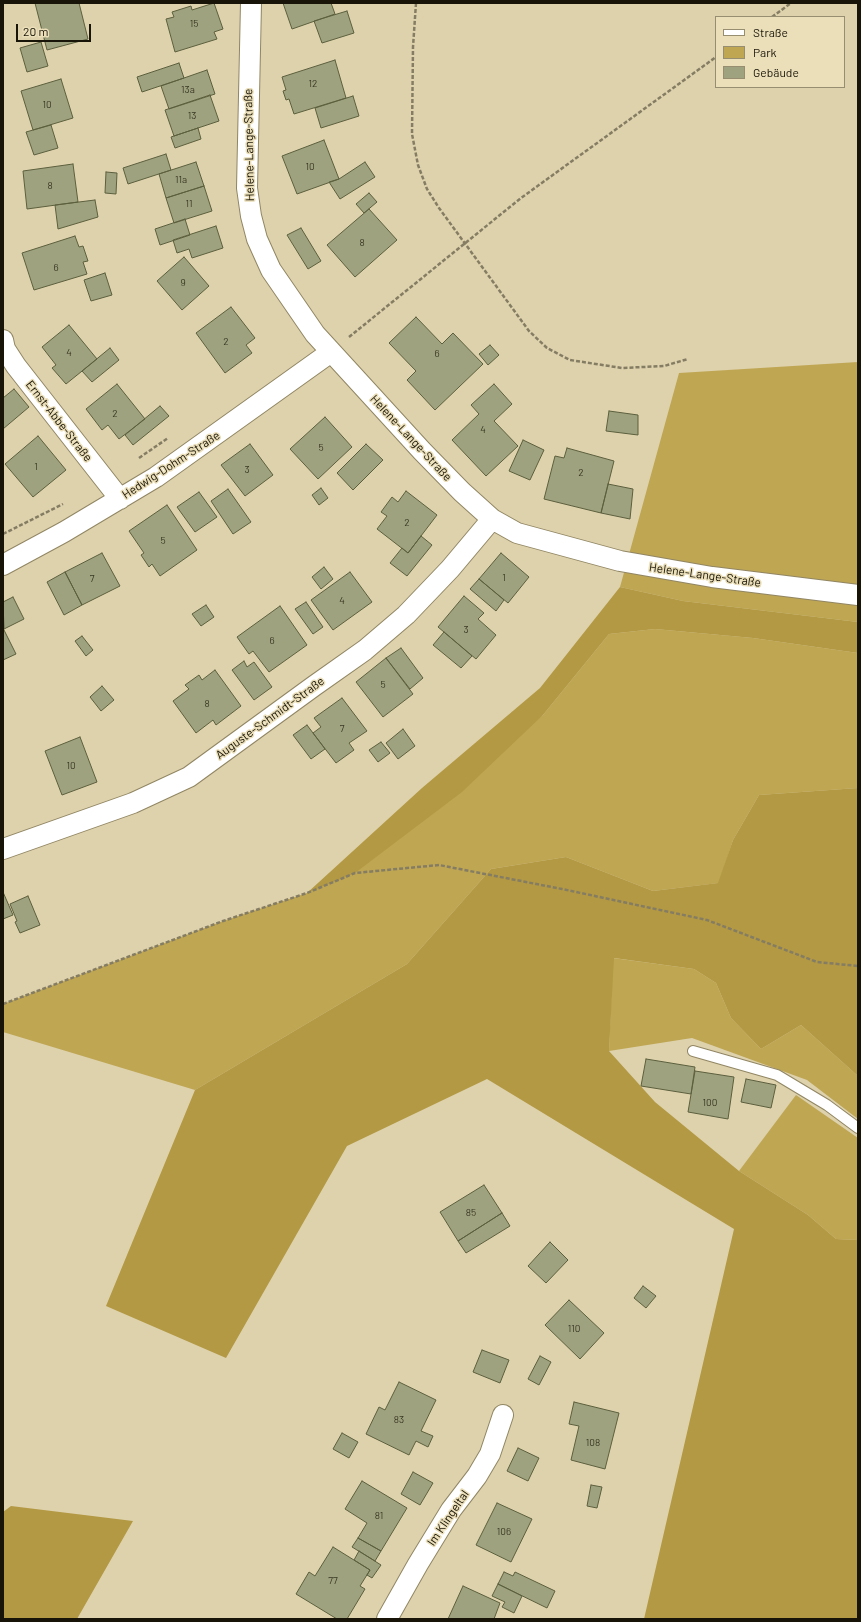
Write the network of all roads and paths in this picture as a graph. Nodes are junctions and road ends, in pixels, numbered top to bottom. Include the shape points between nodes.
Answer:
1 (251, 3) edge
2 (416, 3) edge
3 (791, 3) edge
4 (773, 16) edge
5 (715, 58) edge
6 (465, 243) junction
7 (3, 340) edge
8 (330, 352) junction
9 (688, 359) dead end
10 (172, 435) dead end
11 (139, 458) dead end
12 (120, 499) junction
13 (65, 503) dead end
14 (492, 519) junction
15 (3, 534) edge
16 (3, 565) edge
17 (858, 595) edge
18 (3, 849) edge
19 (858, 966) edge
20 (3, 1004) edge
21 (693, 1051) dead end
22 (858, 1128) edge
23 (503, 1415) dead end
24 (387, 1619) edge

1 - 8 street, Helene-Lange-Straße via 247,188 251,216 257,239 271,270
2 - 6 path via 412,134 418,165 427,189
3 - 4 path
5 - 6 path via 521,198
6 - 8 path
6 - 9 path via 529,331 547,348 564,357 622,368 664,366
7 - 12 street, Ernst-Abbe-Straße via 5,349 16,366
8 - 12 street, Hedwig-Dohm-Straße via 162,473
8 - 14 street, Helene-Lange-Straße via 427,456
10 - 11 path
12 - 16 street, Hedwig-Dohm-Straße
13 - 15 path
14 - 17 street, Helene-Lange-Straße via 517,533 620,561 712,577
14 - 18 street, Auguste-Schmidt-Straße via 450,569 406,615 365,650 189,777 133,803
19 - 20 path via 818,962 707,920 439,865 355,873 307,893 223,921
21 - 22 lane via 777,1075
23 - 24 street, Im Klingeltal via 490,1454 418,1564

